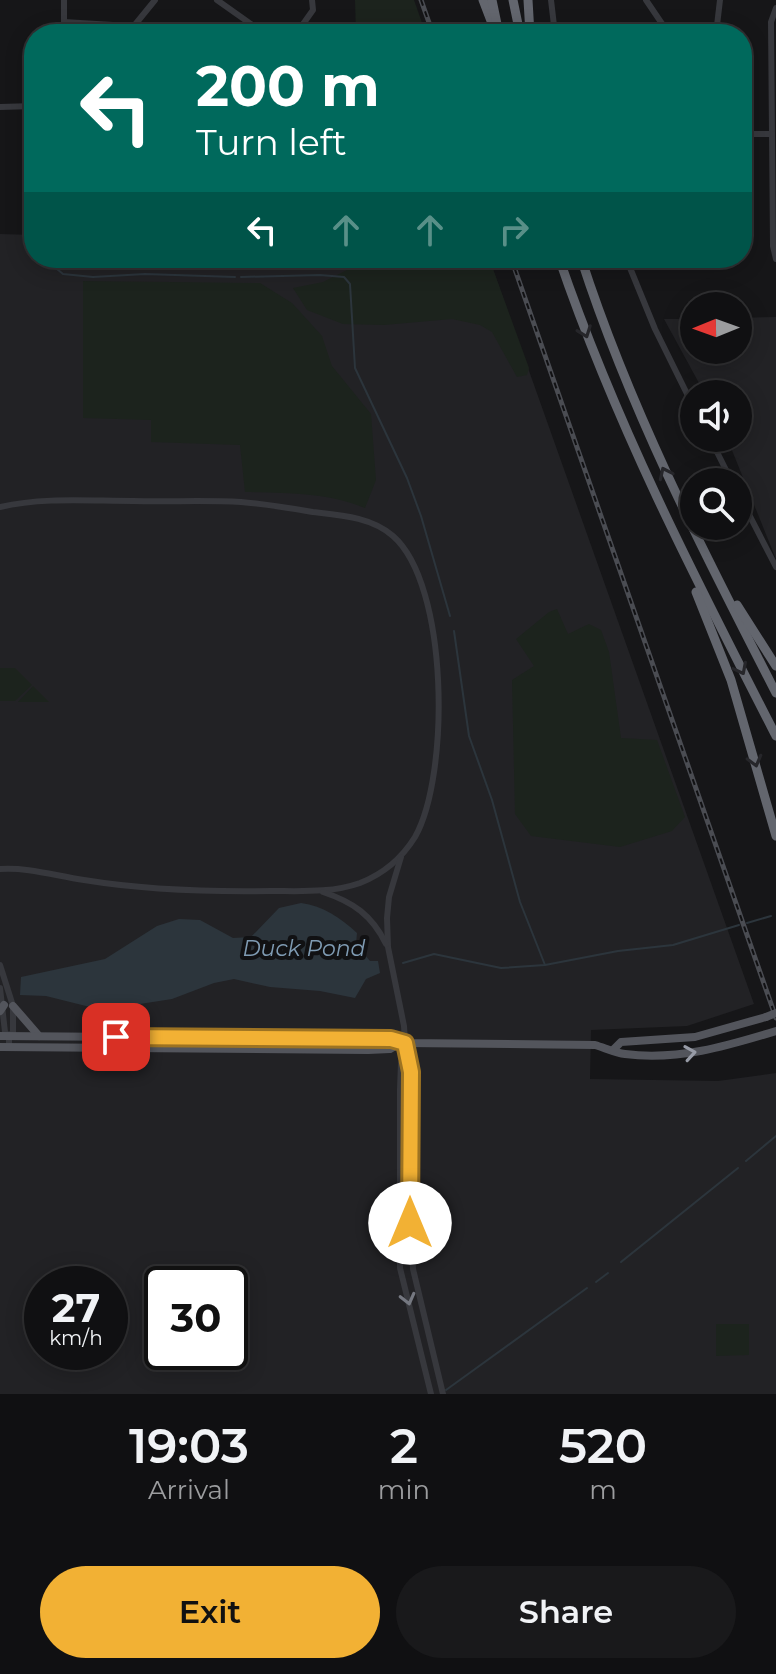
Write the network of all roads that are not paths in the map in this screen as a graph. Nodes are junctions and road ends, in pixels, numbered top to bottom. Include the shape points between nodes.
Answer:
1 (64, 0) edge
2 (155, 0) edge
3 (217, 0) edge
4 (312, 0) edge
5 (483, 0) edge
6 (492, 0) edge
7 (513, 0) edge
8 (528, 0) edge
9 (551, 0) edge
10 (646, 0) edge
11 (720, 0) edge
12 (776, 8) edge
13 (64, 22) joint
14 (97, 24) edge
15 (137, 24) edge
16 (251, 24) edge
17 (303, 24) edge
18 (494, 24) edge
19 (496, 24) edge
20 (518, 24) edge
21 (529, 24) edge
22 (554, 24) edge
23 (662, 24) edge
24 (717, 24) edge
25 (774, 89) edge
26 (24, 106) edge
27 (0, 107) edge
28 (752, 134) edge
29 (772, 134) junction
30 (774, 180) edge
31 (776, 259) edge
32 (563, 268) edge
33 (584, 268) edge
34 (630, 268) edge
35 (680, 380) edge
36 (0, 507) edge
37 (752, 520) edge
38 (683, 555) junction
39 (776, 567) edge
40 (716, 575) junction
41 (776, 666) edge
42 (776, 693) edge
43 (776, 736) edge
44 (776, 836) edge
45 (403, 854) junction
46 (0, 869) edge
47 (320, 891) junction
48 (388, 947) junction
49 (0, 965) edge
50 (0, 988) edge
51 (5, 1007) edge
52 (776, 1013) edge
53 (773, 1032) edge
54 (4, 1036) edge
55 (40, 1037) junction
56 (403, 1043) junction
57 (4, 1047) edge
58 (613, 1050) junction
59 (406, 1056) junction
60 (431, 1394) edge
61 (443, 1394) edge

1 - 13 street
2 - 15 street
3 - 16 street
4 - 17 street via 313,10
5 - 18 highway
6 - 19 highway
7 - 20 highway
8 - 21 highway
9 - 22 street
10 - 23 street
11 - 24 street
12 - 25 street
13 - 14 street
25 - 29 street
26 - 27 street
28 - 29 street
29 - 30 street
30 - 31 street
32 -> 38 highway via 624,429
40 -> 33 highway via 642,423
34 - 35 street
36 - 45 street via 46,501 236,502 347,516 394,536 407,552 425,596 438,694 434,772 423,819
37 - 39 street
38 -> 43 highway
38 -> 44 highway via 735,693
40 - 41 highway
40 - 42 highway
45 - 47 street via 362,882
45 - 48 street via 389,897
46 - 47 street via 140,887
47 - 48 street via 359,908
48 - 56 street
49 - 51 street
50 - 51 street
51 - 54 street
51 - 55 main road
52 - 58 main road, bridge via 695,1037 621,1042
58 -> 53 main road via 679,1055
54 - 55 main road
54 - 57 street
55 - 56 main road
56 - 57 main road via 368,1050
56 - 58 main road via 595,1045
56 - 59 street
59 -> 60 street via 401,1063 400,1268
59 - 61 street via 411,1072 413,1269

